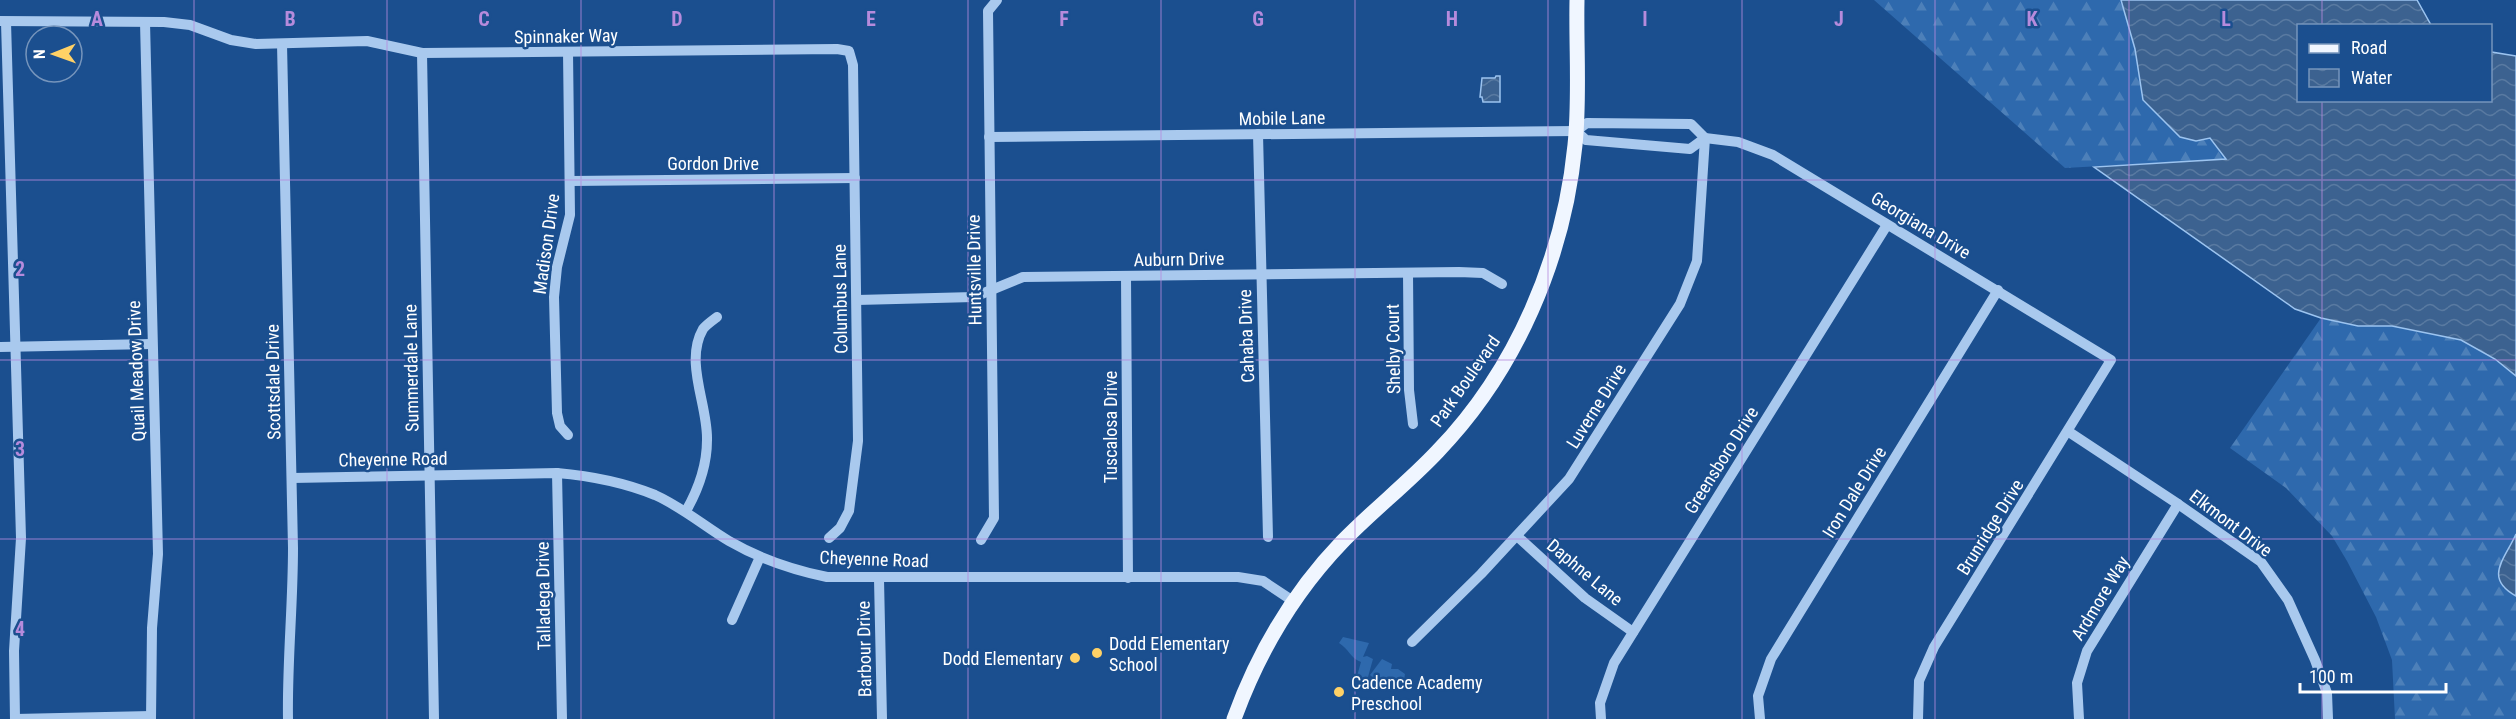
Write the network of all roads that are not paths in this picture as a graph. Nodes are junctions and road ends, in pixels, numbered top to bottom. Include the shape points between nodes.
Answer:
1 (997, 0) edge
2 (1577, 0) edge
3 (3, 21) edge
4 (145, 22) junction
5 (282, 44) junction
6 (849, 51) joint
7 (568, 52) junction
8 (422, 53) junction
9 (1576, 131) junction
10 (1258, 135) junction
11 (989, 137) junction
12 (1705, 138) junction
13 (855, 178) junction
14 (571, 181) junction
15 (1887, 225) junction
16 (1408, 273) junction
17 (1260, 275) junction
18 (1126, 276) junction
19 (1502, 284) dead end
20 (1998, 290) junction
21 (990, 291) junction
22 (857, 300) junction
23 (717, 316) dead end
24 (152, 344) junction
25 (0, 347) edge
26 (15, 347) junction
27 (2111, 360) joint
28 (1413, 424) dead end
29 (2069, 432) junction
30 (568, 435) dead end
31 (557, 473) junction
32 (429, 475) junction
33 (292, 478) junction
34 (2178, 504) junction
35 (686, 511) junction
36 (1517, 536) junction
37 (1268, 537) dead end
38 (829, 538) dead end
39 (981, 540) dead end
40 (760, 557) junction
41 (1128, 578) junction
42 (879, 579) junction
43 (1293, 601) junction
44 (732, 620) dead end
45 (1633, 632) junction
46 (1413, 642) dead end
47 (151, 717) edge
48 (15, 719) edge
49 (288, 719) edge
50 (434, 719) edge
51 (562, 719) edge
52 (882, 719) edge
53 (1234, 719) edge
54 (1600, 719) edge
55 (1760, 719) edge
56 (1918, 719) edge
57 (2079, 719) edge
58 (2328, 719) edge

1 - 11 street, Huntsville Drive via 988,11
2 - 9 main road, Park Boulevard
3 - 4 street, Spinnaker Way
3 - 26 street
4 - 5 street, Spinnaker Way via 190,25 231,40
4 - 24 street, Quail Meadow Drive
5 - 8 street, Spinnaker Way via 367,41
5 - 33 street, Scottsdale Drive
6 - 7 street, Spinnaker Way
6 - 13 street, Columbus Lane via 853,64
7 - 8 street, Spinnaker Way
7 - 14 street, Madison Drive
8 - 32 street, Summerdale Lane
9 - 10 street, Mobile Lane
9 - 12 street, Georgiana Drive via 1586,140 1690,149
9 - 12 street, Georgiana Drive via 1587,123 1692,124
9 - 43 main road, Park Boulevard via 1566,201 1547,271 1528,319 1500,370 1444,445 1344,540
10 - 11 street, Mobile Lane
10 - 17 street, Cahaba Drive
11 - 21 street, Huntsville Drive
12 - 15 street, Georgiana Drive via 1738,142 1773,155
12 - 36 street, Luverne Drive via 1697,261 1680,304 1569,479
13 - 14 street, Gordon Drive
13 - 22 street, Columbus Lane
14 - 30 street, Madison Drive via 570,215 554,297 557,413 560,426
15 - 20 street, Georgiana Drive
15 - 45 street, Greensboro Drive
16 - 17 street, Auburn Drive
16 - 19 street, Auburn Drive via 1483,273
16 - 28 street, Shelby Court via 1408,390
17 - 18 street, Auburn Drive
17 - 37 street, Cahaba Drive
18 - 21 street, Auburn Drive via 1023,277
18 - 41 street, Tuscalosa Drive
20 - 27 street, Georgiana Drive
20 - 55 street, Iron Dale Drive via 1771,659 1758,696
21 - 22 street, Auburn Drive via 974,297
21 - 39 street, Huntsville Drive via 994,518
22 - 38 street, Columbus Lane via 855,474 849,511
23 - 35 street via 704,329 697,353 707,441 702,474
24 - 26 street
24 - 47 street, Quail Meadow Drive via 158,554
25 - 26 street
26 - 48 street via 21,538 14,651
27 - 29 street, Brunridge Drive
29 - 34 street, Elkmont Drive
29 - 56 street, Brunridge Drive via 1934,647 1919,681
31 - 32 street, Cheyenne Road
31 - 35 street, Cheyenne Road via 625,483
31 - 51 street, Talladega Drive
32 - 33 street, Cheyenne Road
32 - 50 street, Summerdale Lane
33 - 49 street, Scottsdale Drive via 293,609
34 - 57 street, Ardmore Way via 2087,651 2077,683
34 - 58 street, Elkmont Drive via 2261,562 2288,600 2327,693
35 - 40 street, Cheyenne Road
36 - 45 street, Daphne Lane via 1586,598
36 - 46 street, Luverne Drive
40 - 42 street, Cheyenne Road via 827,577
40 - 44 street
41 - 42 street, Cheyenne Road
41 - 43 street, Cheyenne Road via 1251,578 1274,587
42 - 52 street, Barbour Drive
43 - 53 main road, Park Boulevard via 1259,660
45 - 54 street, Greensboro Drive via 1614,663 1600,703
47 - 48 street

